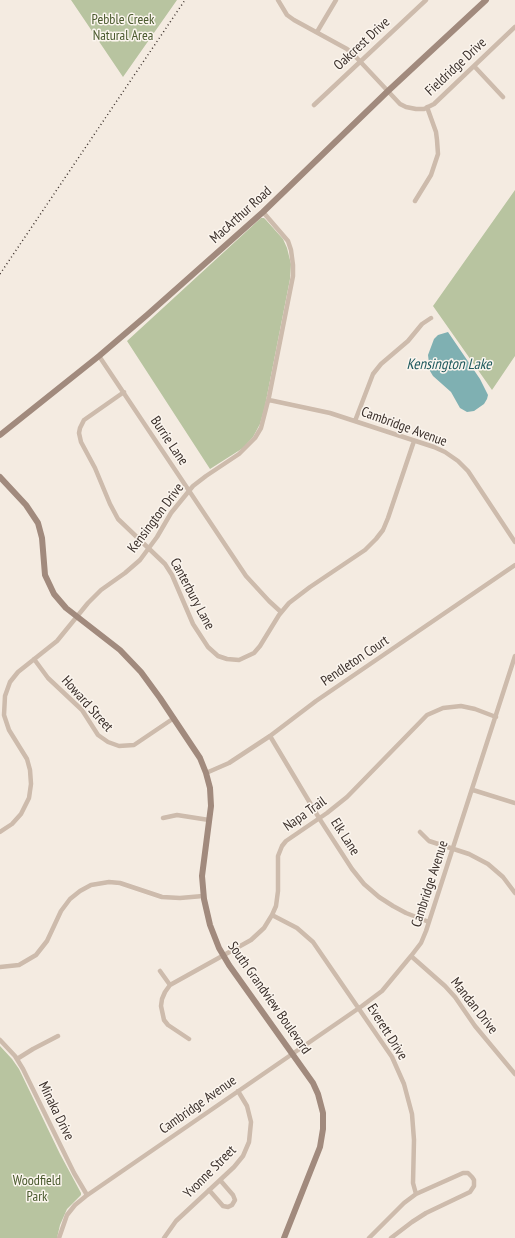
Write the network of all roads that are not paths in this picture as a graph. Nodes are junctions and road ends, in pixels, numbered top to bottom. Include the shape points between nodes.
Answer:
1 (278, 0) edge
2 (336, 0) edge
3 (426, 0) edge
4 (486, 0) edge
5 (515, 27) edge
6 (317, 32) junction
7 (360, 61) junction
8 (474, 66) junction
9 (388, 91) junction
10 (502, 97) dead end
11 (314, 105) dead end
12 (427, 108) junction
13 (415, 201) dead end
14 (263, 212) junction
15 (431, 318) dead end
16 (99, 356) junction
17 (124, 392) junction
18 (269, 400) junction
19 (355, 421) junction
20 (0, 435) edge
21 (414, 441) junction
22 (0, 477) edge
23 (189, 490) junction
24 (515, 542) edge
25 (149, 548) junction
26 (515, 565) edge
27 (281, 612) junction
28 (77, 617) junction
29 (515, 656) edge
30 (34, 659) junction
31 (496, 717) junction
32 (174, 718) junction
33 (270, 736) junction
34 (206, 773) junction
35 (472, 790) junction
36 (515, 804) edge
37 (163, 818) dead end
38 (319, 818) junction
39 (209, 820) junction
40 (0, 832) edge
41 (420, 832) dead end
42 (453, 849) junction
43 (515, 893) edge
44 (203, 896) junction
45 (272, 915) junction
46 (429, 922) junction
47 (223, 956) junction
48 (411, 956) junction
49 (0, 967) edge
50 (160, 972) dead end
51 (170, 985) junction
52 (359, 1008) junction
53 (58, 1036) dead end
54 (189, 1039) dead end
55 (0, 1040) edge
56 (293, 1053) junction
57 (17, 1059) junction
58 (515, 1074) edge
59 (238, 1091) junction
60 (220, 1180) junction
61 (208, 1190) junction
62 (416, 1194) junction
63 (87, 1195) junction
64 (59, 1238) edge
65 (164, 1238) edge
66 (284, 1238) edge
67 (368, 1238) edge
68 (391, 1238) edge

1 - 6 street, Fieldridge Drive via 287,15
2 - 6 street
3 - 7 street, Oakcrest Drive
4 - 9 street, MacArthur Road
5 - 8 street, Fieldridge Drive
6 - 7 street, Fieldridge Drive via 347,49
7 - 9 street, Fieldridge Drive
7 - 11 street, Oakcrest Drive
8 - 10 street
8 - 12 street, Fieldridge Drive
9 - 12 street, Fieldridge Drive via 406,107
9 - 14 street, MacArthur Road
12 - 13 street via 436,136 438,154 431,175
14 - 16 street, MacArthur Road
14 - 18 street, Kensington Drive via 288,242 293,266
15 - 19 street via 373,374
16 - 17 street, Burrie Lane
16 - 20 street, MacArthur Road
17 - 23 street, Burrie Lane
17 - 25 street, Canterbury Lane via 84,420 80,428 80,439 112,509 123,524
18 - 19 street, Cambridge Avenue
18 - 23 street, Kensington Drive via 260,428 250,444
19 - 21 street, Cambridge Avenue
21 - 24 street, Cambridge Avenue via 445,452 462,465
21 - 27 street, Canterbury Lane via 392,509 380,534 365,550 310,587
22 - 28 street, South Grandview Boulevard via 34,516 41,534 45,575 59,601
23 - 25 street, Kensington Drive via 171,512
23 - 27 street, Burrie Lane via 246,576
25 - 27 street, Canterbury Lane via 169,570 193,624 208,647 218,656 239,660 254,653
25 - 28 street, Kensington Drive via 134,565 101,590
26 - 33 street, Pendleton Court via 316,701
28 - 30 street, Kensington Drive via 57,641
28 - 32 street, South Grandview Boulevard via 132,662 149,681
29 - 31 street, Cambridge Avenue
30 - 32 street, Howard Street via 48,678 82,710 98,735 108,742 120,746 134,745
30 - 40 street, Kensington Drive via 10,682 4,709 9,730 24,752 28,763 30,792 21,814
31 - 35 street, Cambridge Avenue
31 - 38 street, Napa Trail via 461,706 443,708 427,715 347,797
32 - 34 street, South Grandview Boulevard via 200,758
33 - 34 street, Pendleton Court via 229,763
33 - 38 street, Elk Lane
34 - 39 street, South Grandview Boulevard via 211,796
35 - 36 street
35 - 42 street, Cambridge Avenue
37 - 39 street via 177,816
38 - 45 street, Napa Trail via 293,835 282,846 278,856 277,900
38 - 46 street, Elk Lane via 364,884 393,906
39 - 44 street, South Grandview Boulevard via 203,863
41 - 42 street via 429,841
42 - 43 street via 488,864 503,877
42 - 46 street, Cambridge Avenue
44 - 47 street, South Grandview Boulevard via 210,925
44 - 49 street via 172,898 120,883 91,885 70,898 47,941 36,955 19,965
45 - 47 street, Napa Trail via 255,937
45 - 52 street, Everett Drive via 309,938
46 - 48 street, Cambridge Avenue via 423,940
47 - 51 street, Napa Trail
47 - 56 street, South Grandview Boulevard
48 - 52 street, Cambridge Avenue via 382,990
48 - 58 street, Mandan Drive via 455,996 475,1026
50 - 51 street
51 - 54 street via 162,999 163,1016 168,1024
52 - 56 street, Cambridge Avenue
52 - 62 street, Everett Drive via 392,1057 407,1094 414,1134 413,1183
53 - 57 street
55 - 57 street, Minaka Drive
56 - 59 street, Cambridge Avenue
56 - 66 street, South Grandview Boulevard via 318,1094 324,1129 318,1154
57 - 63 street, Minaka Drive
59 - 60 street, Yvonne Street via 248,1110 251,1122 250,1138 243,1156
59 - 63 street, Cambridge Avenue
60 - 61 street, Yvonne Street
60 - 61 street via 235,1197 232,1205 223,1206
61 - 65 street, Yvonne Street via 176,1221
62 - 67 street
62 - 68 street via 463,1172 474,1180 470,1192 426,1213
63 - 64 street, Cambridge Avenue via 67,1215

